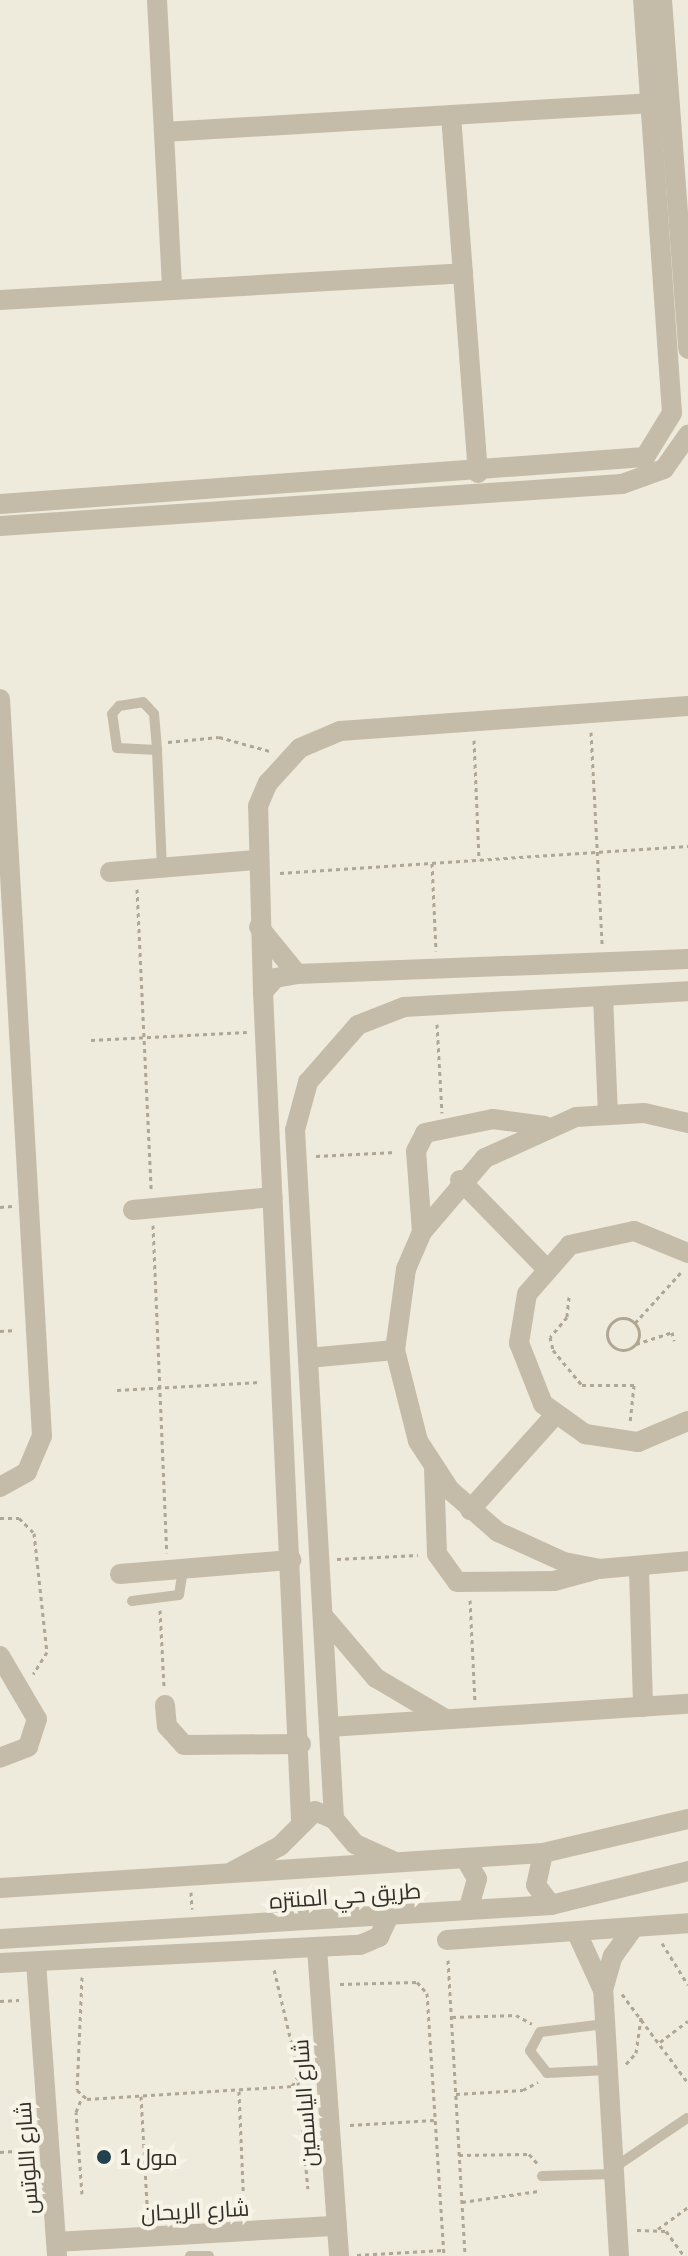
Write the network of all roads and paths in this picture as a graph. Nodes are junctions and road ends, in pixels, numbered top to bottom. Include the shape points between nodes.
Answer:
1 (157, 0) edge
2 (643, 0) edge
3 (662, 0) edge
4 (649, 103) junction
5 (451, 115) junction
6 (164, 132) junction
7 (463, 273) junction
8 (172, 290) junction
9 (0, 300) edge
10 (688, 349) edge
11 (688, 435) edge
12 (478, 473) junction
13 (0, 504) edge
14 (0, 526) edge
15 (0, 699) edge
16 (688, 706) edge
17 (590, 712) junction
18 (473, 719) junction
19 (157, 747) junction
20 (284, 762) junction
21 (688, 846) edge
22 (597, 852) junction
23 (479, 860) junction
24 (432, 863) junction
25 (162, 867) junction
26 (256, 867) junction
27 (110, 872) dead end
28 (259, 927) junction
29 (678, 960) edge
30 (603, 963) junction
31 (516, 966) junction
32 (437, 969) junction
33 (402, 970) junction
34 (297, 974) junction
35 (263, 992) junction
36 (678, 992) edge
37 (603, 996) junction
38 (517, 1001) junction
39 (436, 1005) junction
40 (404, 1007) junction
41 (262, 1031) junction
42 (91, 1040) dead end
43 (608, 1113) junction
44 (685, 1120) edge
45 (443, 1124) junction
46 (545, 1126) junction
47 (295, 1130) junction
48 (268, 1133) junction
49 (416, 1151) junction
50 (297, 1157) junction
51 (460, 1180) junction
52 (272, 1197) junction
53 (133, 1210) dead end
54 (422, 1232) junction
55 (688, 1253) edge
56 (688, 1264) edge
57 (544, 1266) junction
58 (304, 1287) junction
59 (277, 1290) junction
60 (569, 1297) dead end
61 (635, 1323) junction
62 (674, 1341) dead end
63 (635, 1344) junction
64 (395, 1350) junction
65 (308, 1358) junction
66 (282, 1381) junction
67 (117, 1390) dead end
68 (554, 1416) junction
69 (688, 1421) edge
70 (638, 1442) junction
71 (434, 1468) junction
72 (315, 1483) junction
73 (288, 1485) junction
74 (0, 1487) edge
75 (470, 1510) junction
76 (0, 1518) edge
77 (437, 1554) junction
78 (291, 1560) junction
79 (319, 1560) junction
80 (688, 1561) edge
81 (183, 1569) junction
82 (599, 1569) junction
83 (639, 1570) junction
84 (120, 1574) dead end
85 (469, 1585) junction
86 (159, 1598) junction
87 (132, 1601) dead end
88 (323, 1615) junction
89 (0, 1656) edge
90 (8, 1681) edge
91 (688, 1704) edge
92 (165, 1705) joint
93 (643, 1707) junction
94 (476, 1718) junction
95 (448, 1720) junction
96 (329, 1727) junction
97 (301, 1744) junction
98 (0, 1758) edge
99 (331, 1767) junction
100 (302, 1769) junction
101 (301, 1819) junction
102 (334, 1819) junction
103 (688, 1819) edge
104 (543, 1853) junction
105 (465, 1858) junction
106 (399, 1864) junction
107 (688, 1871) edge
108 (226, 1875) junction
109 (190, 1877) junction
110 (4, 1883) edge
111 (590, 1899) junction
112 (551, 1905) junction
113 (468, 1910) junction
114 (388, 1918) junction
115 (688, 1923) edge
116 (659, 1928) junction
117 (193, 1929) junction
118 (632, 1930) junction
119 (584, 1933) junction
120 (0, 1939) edge
121 (447, 1940) joint
122 (317, 1948) junction
123 (271, 1950) junction
124 (84, 1959) junction
125 (36, 1962) junction
126 (0, 1963) edge
127 (320, 1984) junction
128 (688, 1985) edge
129 (603, 1990) junction
130 (641, 2014) junction
131 (452, 2017) junction
132 (688, 2021) edge
133 (605, 2024) junction
134 (540, 2032) junction
135 (660, 2042) junction
136 (608, 2070) junction
137 (547, 2073) junction
138 (297, 2081) junction
139 (688, 2083) edge
140 (239, 2091) junction
141 (456, 2094) junction
142 (141, 2096) junction
143 (82, 2097) junction
144 (687, 2118) edge
145 (435, 2120) junction
146 (330, 2126) junction
147 (306, 2154) junction
148 (313, 2154) dead end
149 (459, 2155) junction
150 (614, 2171) junction
151 (542, 2176) junction
152 (308, 2189) dead end
153 (82, 2194) dead end
154 (462, 2202) junction
155 (244, 2203) dead end
156 (688, 2207) edge
157 (147, 2213) dead end
158 (337, 2226) junction
159 (658, 2229) junction
160 (617, 2231) junction
161 (57, 2249) edge
162 (198, 2249) edge
163 (444, 2250) junction
164 (342, 2256) edge
165 (444, 2256) edge
166 (465, 2256) edge
167 (619, 2256) edge
168 (684, 2256) edge

1 - 6 street
2 - 4 street
3 - 10 street
4 - 5 street
4 - 12 street via 668,430 652,451 629,464
5 - 6 street
5 - 7 street
6 - 8 street
7 - 8 street
7 - 12 street
8 - 9 street
11 - 14 street via 664,469 622,484
12 - 13 street
15 - 74 street via 42,1436 27,1472
16 - 17 street
17 - 18 street
17 - 22 path
18 - 20 street via 340,731
18 - 23 path
19 - 19 lane via 148,704 115,710 117,748
19 - 20 path via 236,739
19 - 25 lane
20 - 26 street via 258,806
21 - 22 path
22 - 23 path
22 - 30 path
23 - 24 path
24 - 26 path
24 - 32 path
25 - 26 street
25 - 27 street
26 - 28 street
28 - 34 street
28 - 35 street
29 - 30 street
29 - 36 street
30 - 31 street
31 - 32 street
31 - 38 street
32 - 33 street
33 - 34 street
33 - 40 street
34 - 35 street via 275,978
35 - 41 street
36 - 37 street
37 - 38 street
37 - 43 street
38 - 39 street
39 - 40 street
39 - 45 path
40 - 47 street via 358,1025 329,1050 308,1082
41 - 42 path
41 - 48 street
43 - 44 street
43 - 46 street
45 - 46 street via 493,1119
45 - 49 street via 425,1133
46 - 51 street
47 - 48 street
47 - 50 street
48 - 52 street
49 - 50 path
49 - 54 street
50 - 58 street
51 - 54 street
51 - 57 street
52 - 53 street
52 - 59 street
54 - 64 street via 406,1269
55 - 57 street via 651,1234 617,1231 570,1245
56 - 61 path
57 - 68 street via 527,1294 519,1343 533,1390
58 - 59 street
58 - 65 street
59 - 66 street
60 - 70 path via 567,1317 550,1337 553,1350 582,1385 634,1385 629,1418
61 - 63 path
61 - 63 path via 617,1319 607,1334 618,1348
62 - 63 path via 672,1332 650,1346
64 - 65 street
64 - 71 street via 406,1411
65 - 72 street
66 - 67 path
66 - 73 street
68 - 70 street via 602,1440
68 - 75 street
69 - 70 street
71 - 75 street
71 - 77 street
72 - 73 street
72 - 79 street
73 - 78 street
75 - 82 street via 530,1550
76 - 90 path via 19,1518 34,1533 47,1652 36,1672
77 - 79 path
77 - 85 street via 447,1576
78 - 81 street
78 - 97 street
79 - 88 street
80 - 83 street
81 - 84 street
81 - 86 lane via 183,1591
82 - 83 street
82 - 85 street via 554,1581
83 - 93 street
85 - 94 path
86 - 87 lane
86 - 92 path
88 - 95 street via 376,1678
88 - 96 street
89 - 90 street
90 - 98 street via 36,1729 20,1753
91 - 93 street
92 - 97 street via 171,1734 184,1745
93 - 94 street
94 - 95 street
95 - 96 street
96 - 99 street
97 - 100 street
99 - 100 street
99 - 102 street
100 - 101 street
101 - 102 street via 315,1811
101 - 108 street via 280,1846
102 - 106 street via 355,1844
103 - 104 street, طريق حي المنتزه
104 - 105 street, طريق حي المنتزه
104 - 112 street via 536,1885
105 - 106 street, طريق حي المنتزه
105 - 113 street via 477,1879
106 - 108 street, طريق حي المنتزه
107 - 111 street, طريق حي المنتزه
108 - 109 street, طريق حي المنتزه
109 - 110 street, طريق حي المنتزه
109 - 117 path
111 - 112 street, طريق حي المنتزه
111 - 119 street
112 - 113 street, طريق حي المنتزه
113 - 114 street, طريق حي المنتزه
114 - 117 street, طريق حي المنتزه
114 - 122 street via 370,1943
115 - 116 street
116 - 118 street
116 - 128 path
117 - 120 street, طريق حي المنتزه
118 - 119 street
118 - 129 street via 613,1956
119 - 121 street
119 - 129 street
121 - 131 path
122 - 123 street
122 - 127 street, شارع الياسمين
123 - 124 street
123 - 138 path
124 - 125 street
124 - 143 path via 75,2005
125 - 126 street
125 - 161 street, شارع اللوتس
127 - 145 path via 424,1986
127 - 146 street, شارع الياسمين
129 - 130 path via 626,1995
129 - 133 street
130 - 135 path
130 - 136 path via 636,2053
131 - 134 path via 516,2015
131 - 141 path
132 - 135 path
133 - 134 lane
133 - 136 street
134 - 137 lane via 530,2051
135 - 139 path
136 - 137 lane
136 - 150 street
137 - 141 path via 523,2090
138 - 140 path via 288,2089
138 - 147 path
140 - 142 path
140 - 155 path
141 - 149 path
142 - 143 path
142 - 157 path
143 - 153 path via 76,2112
144 - 150 lane
145 - 146 path
145 - 163 path
146 - 158 street, شارع الياسمين
147 - 148 path
147 - 152 path
149 - 151 path via 529,2154
149 - 154 path
150 - 151 lane
150 - 160 street
151 - 154 path via 531,2197
154 - 166 path
156 - 159 path
158 - 162 street, شارع الريحان
158 - 164 street, شارع الياسمين
159 - 160 path
159 - 168 path
160 - 167 street
161 - 162 street, شارع الريحان
163 - 164 path
163 - 165 path

